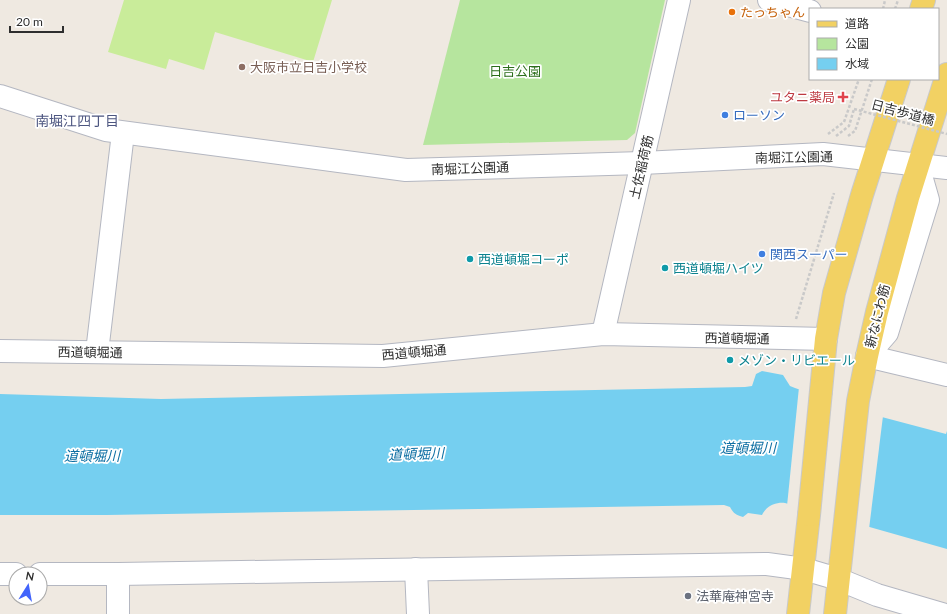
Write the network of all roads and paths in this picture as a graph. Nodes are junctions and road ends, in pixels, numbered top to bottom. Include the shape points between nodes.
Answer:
1 (679, 0) edge
2 (769, 0) edge
3 (809, 11) edge
4 (947, 74) edge
5 (859, 80) edge
6 (872, 80) edge
7 (898, 80) edge
8 (0, 96) edge
9 (123, 133) junction
10 (947, 134) edge
11 (835, 136) dead end
12 (825, 145) junction
13 (873, 160) junction
14 (642, 163) junction
15 (918, 165) junction
16 (947, 168) edge
17 (834, 193) dead end
18 (603, 334) junction
19 (784, 339) junction
20 (826, 339) junction
21 (0, 351) edge
22 (97, 352) junction
23 (867, 356) junction
24 (947, 375) edge
25 (416, 569) junction
26 (804, 569) junction
27 (48, 574) edge
28 (118, 574) junction
29 (838, 579) junction
30 (118, 614) edge
31 (418, 614) edge
32 (798, 614) edge
33 (835, 614) edge
34 (942, 614) edge

1 - 14 street, 土佐稲荷筋
2 - 3 street
4 - 15 main road, 新なにわ筋
5 - 12 path via 844,122
6 - 12 path via 855,131
7 - 13 main road
8 - 9 street, 南堀江公園通 via 106,130
9 - 14 street, 南堀江公園通 via 406,170
9 - 22 street
10 - 11 path, 日吉歩道橋, bridge via 854,109 849,126
12 - 13 street, 南堀江公園通
12 - 14 street, 南堀江公園通
13 - 15 street, 南堀江公園通
13 - 20 main road via 834,293
14 - 18 street, 土佐稲荷筋
15 - 16 street, 南堀江公園通
15 - 23 main road, 新なにわ筋 via 876,312
17 - 19 path via 794,327
18 - 19 street, 西道頓堀通
18 - 22 street, 西道頓堀通 via 383,356
19 - 20 street, 西道頓堀通
20 - 26 main road, bridge
21 - 22 street, 西道頓堀通
23 - 24 street
23 - 29 main road, 新なにわ筋 via 858,400
25 - 26 street via 767,564
25 - 28 street
25 - 31 street
26 - 29 street
26 - 32 main road
27 - 28 street
28 - 30 street
29 - 33 main road, 新なにわ筋
29 - 34 street via 877,595

